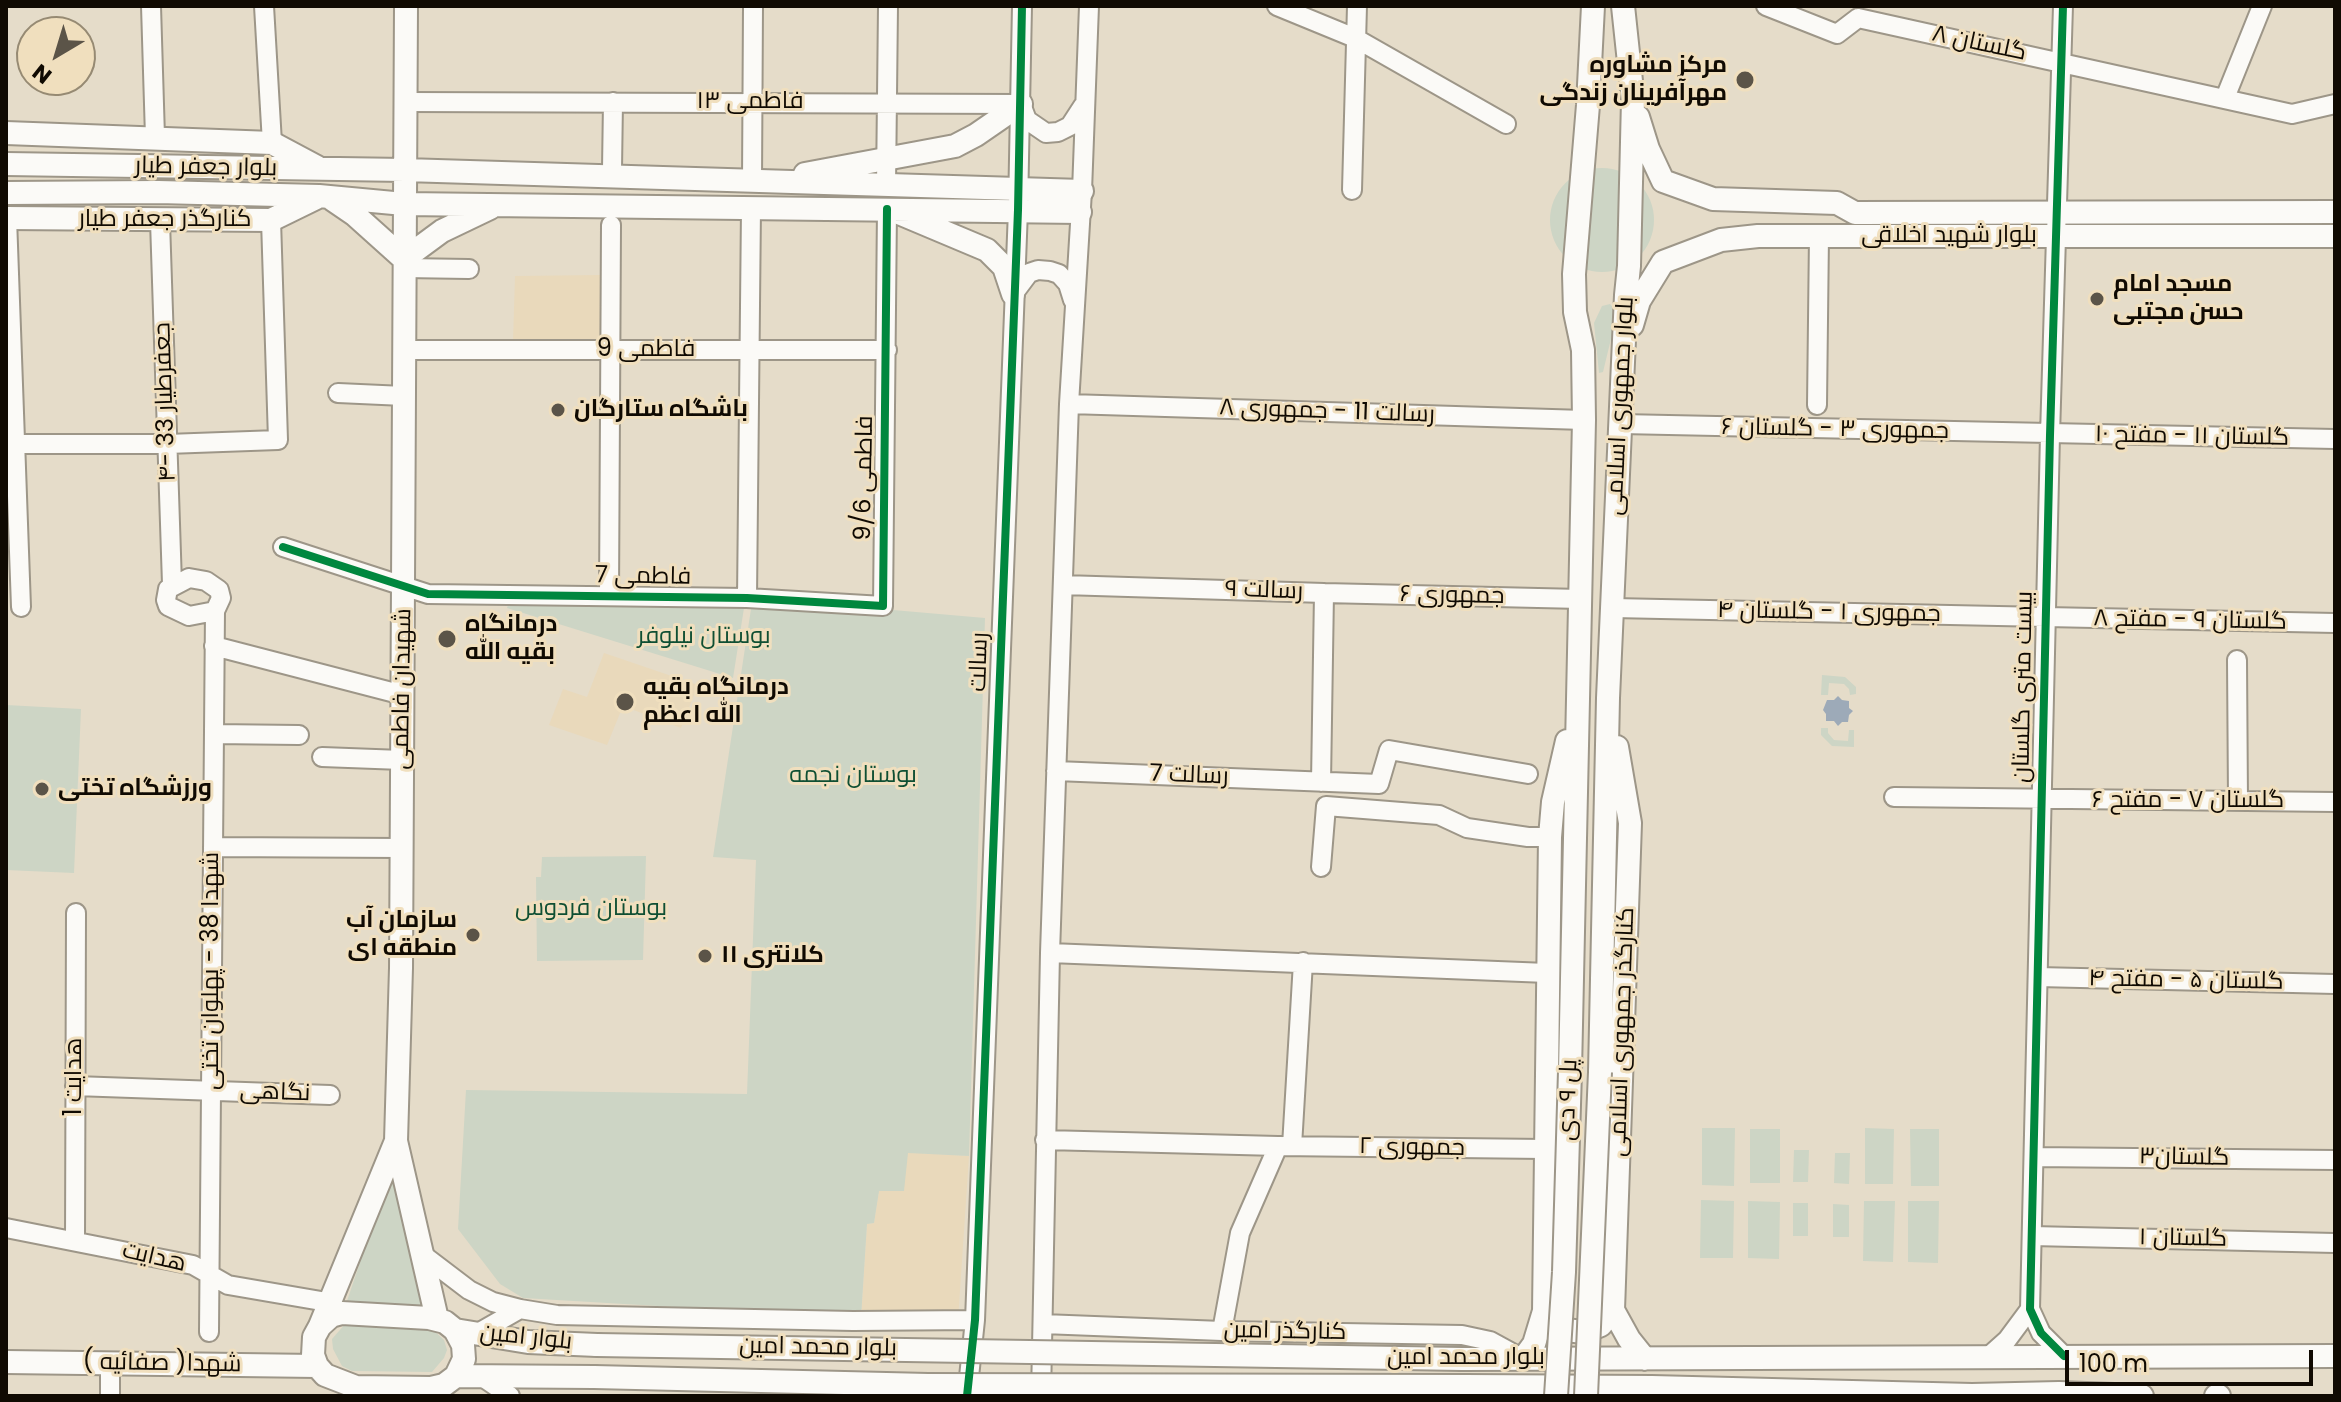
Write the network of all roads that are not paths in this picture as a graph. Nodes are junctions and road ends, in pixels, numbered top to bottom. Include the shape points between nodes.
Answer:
1 (151, 6) edge
2 (264, 6) edge
3 (406, 6) edge
4 (753, 6) edge
5 (888, 6) edge
6 (1022, 6) edge
7 (1089, 6) edge
8 (1277, 6) edge
9 (1357, 6) edge
10 (1593, 6) edge
11 (1623, 6) edge
12 (1766, 6) edge
13 (2063, 6) edge
14 (2262, 6) edge
15 (1860, 12) edge
16 (1355, 38) junction
17 (2061, 62) junction
18 (2225, 98) junction
19 (1633, 100) junction
20 (887, 101) junction
21 (406, 102) junction
22 (613, 102) junction
23 (752, 102) junction
24 (1021, 104) junction
25 (1084, 104) junction
26 (2335, 104) edge
27 (1506, 124) dead end
28 (6, 133) edge
29 (155, 137) junction
30 (406, 142) junction
31 (272, 143) junction
32 (887, 159) junction
33 (6, 164) edge
34 (612, 169) dead end
35 (322, 170) junction
36 (359, 170) junction
37 (405, 170) junction
38 (469, 172) junction
39 (758, 181) junction
40 (886, 186) junction
41 (1352, 190) dead end
42 (6, 193) edge
43 (324, 197) junction
44 (1018, 200) junction
45 (1081, 202) junction
46 (404, 204) junction
47 (498, 205) junction
48 (751, 208) junction
49 (887, 209) junction
50 (2056, 212) junction
51 (2335, 212) edge
52 (7, 218) edge
53 (271, 220) junction
54 (160, 221) junction
55 (611, 225) dead end
56 (1819, 235) junction
57 (2335, 236) edge
58 (2055, 237) junction
59 (404, 264) junction
60 (469, 269) dead end
61 (1013, 294) junction
62 (1074, 302) junction
63 (404, 350) junction
64 (610, 350) junction
65 (750, 350) junction
66 (887, 350) junction
67 (1625, 350) junction
68 (338, 393) dead end
69 (404, 396) junction
70 (1069, 404) junction
71 (1817, 405) dead end
72 (1584, 420) junction
73 (1621, 424) junction
74 (2050, 435) junction
75 (2335, 439) edge
76 (16, 444) junction
77 (167, 444) junction
78 (283, 547) dead end
79 (172, 584) junction
80 (1063, 585) junction
81 (404, 586) junction
82 (1324, 593) junction
83 (609, 596) junction
84 (747, 598) junction
85 (1581, 599) junction
86 (883, 606) joint
87 (21, 607) dead end
88 (1613, 608) junction
89 (215, 611) junction
90 (2045, 619) junction
91 (2335, 623) edge
92 (214, 646) junction
93 (2237, 660) dead end
94 (403, 695) junction
95 (1578, 697) junction
96 (1608, 698) junction
97 (214, 734) junction
98 (299, 735) dead end
99 (322, 757) dead end
100 (402, 760) junction
101 (1056, 771) junction
102 (1528, 774) dead end
103 (1321, 782) junction
104 (1894, 797) dead end
105 (2041, 800) junction
106 (2238, 801) junction
107 (2335, 802) edge
108 (1575, 805) joint
109 (1606, 806) joint
110 (1550, 837) junction
111 (213, 847) junction
112 (402, 848) junction
113 (1321, 867) dead end
114 (76, 913) dead end
115 (1050, 953) junction
116 (1303, 962) junction
117 (1547, 973) junction
118 (2038, 977) junction
119 (2335, 984) edge
120 (75, 1086) junction
121 (211, 1092) junction
122 (330, 1095) dead end
123 (1045, 1140) junction
124 (396, 1141) junction
125 (1285, 1146) junction
126 (1545, 1149) junction
127 (2034, 1157) junction
128 (2335, 1160) edge
129 (6, 1228) edge
130 (2032, 1236) junction
131 (75, 1241) junction
132 (2335, 1243) edge
133 (423, 1255) junction
134 (210, 1275) junction
135 (335, 1308) junction
136 (520, 1309) junction
137 (2030, 1309) junction
138 (1613, 1310) junction
139 (1544, 1311) junction
140 (975, 1320) junction
141 (1043, 1324) junction
142 (457, 1327) junction
143 (1222, 1331) junction
144 (209, 1332) dead end
145 (597, 1345) joint
146 (2329, 1355) edge
147 (2064, 1356) junction
148 (1988, 1357) junction
149 (1523, 1359) junction
150 (1645, 1359) junction
151 (6, 1362) edge
152 (110, 1364) junction
153 (317, 1366) junction
154 (481, 1376) junction
155 (594, 1377) joint
156 (447, 1386) edge
157 (345, 1389) edge
158 (1469, 1391) edge
159 (1643, 1391) edge
160 (2059, 1393) junction
161 (1997, 1394) junction
162 (1972, 1395) edge
163 (110, 1396) edge
164 (510, 1396) edge
165 (967, 1396) edge
166 (1041, 1396) edge
167 (1556, 1396) edge
168 (1586, 1396) edge
169 (2142, 1396) edge

1 - 29 street
2 - 31 street
3 - 21 main road, شهیدان فاطمی
4 - 23 street
5 - 20 street
6 - 24 street, رسالت
7 - 25 street
8 - 16 street
9 - 16 street
10 - 72 main road, بلوار جمهوری اسلامی via 1574,274
11 - 19 main road, بلوار جمهوری اسلامی
12 - 15 street, گلستان ۸ via 1837,34
13 - 17 street, بیست متری گلستان
14 - 18 street
15 - 17 street, گلستان ۸
16 - 27 street
16 - 41 street
17 - 18 street, گلستان ۸
17 - 50 street, بیست متری گلستان
18 - 26 street, گلستان ۸ via 2292,114
19 - 50 main road, بلوار شهید اخلاقی via 1663,181 1713,199 1837,203 1855,213
19 - 67 main road, بلوار جمهوری اسلامی
20 - 23 street, فاطمی ۱۳
20 - 24 street, فاطمی ۱۳
20 - 32 street
21 - 22 street, فاطمی ۱۳
21 - 30 main road, شهیدان فاطمی
22 - 23 street, فاطمی ۱۳
22 - 34 street
23 - 39 street
24 - 25 street via 1027,120 1046,133 1070,126
24 - 32 main road via 955,146
24 - 44 street, رسالت
25 - 45 street
28 - 29 main road
29 - 31 main road
30 - 36 main road
30 - 37 main road, شهیدان فاطمی
30 - 38 main road via 425,156
31 - 35 main road
32 - 39 main road
32 - 40 street
33 - 35 main road, بلوار جعفر طیار
35 - 36 main road, بلوار جعفر طیار
36 - 37 main road, بلوار جعفر طیار
37 - 38 main road, بلوار جعفر طیار
37 - 46 main road, شهیدان فاطمی
38 - 39 main road, بلوار جعفر طیار
39 - 40 main road
40 - 44 main road
42 - 43 main road, بلوار جعفر طیار
43 - 46 main road, بلوار جعفر طیار
43 - 53 main road, کنارگذر جعفر طیار
43 - 59 main road via 355,215
44 - 45 main road
44 - 49 main road, بلوار جعفر طیار
44 - 61 street, رسالت
45 - 62 street
46 - 47 main road, بلوار جعفر طیار
46 - 59 main road, شهیدان فاطمی
47 - 48 main road, بلوار جعفر طیار
47 - 59 main road via 442,231
48 - 49 main road, بلوار جعفر طیار
48 - 65 street
49 - 61 main road via 987,250 1004,267
49 - 66 street, فاطمی 9/6
50 - 51 main road, بلوار شهید اخلاقی
50 - 58 street, بیست متری گلستان
52 - 54 main road, کنارگذر جعفر طیار
52 - 76 street
53 - 54 main road, کنارگذر جعفر طیار
53 - 77 street via 278,440
54 - 77 street, ۴- جعفرطیار 33
55 - 64 street
56 - 58 main road, بلوار شهید اخلاقی
56 - 67 main road, بلوار شهید اخلاقی via 1721,240 1663,262 1639,301
56 - 71 street
57 - 58 main road, بلوار شهید اخلاقی
58 - 74 street, بیست متری گلستان
59 - 60 street
59 - 63 main road, شهیدان فاطمی
61 - 62 street via 1029,273 1050,271 1068,284
61 - 140 street, رسالت
62 - 70 street
63 - 64 street, فاطمی 9
63 - 69 main road, شهیدان فاطمی
64 - 65 street, فاطمی 9
64 - 83 street
65 - 66 street, فاطمی 9
65 - 84 street
66 - 86 street, فاطمی 9/6
67 - 73 main road, بلوار جمهوری اسلامی
68 - 69 street
69 - 81 main road, شهیدان فاطمی
70 - 72 street, رسالت 11 - جمهوری ۸
70 - 80 street
72 - 85 main road, بلوار جمهوری اسلامی
73 - 74 street, جمهوری ۳ - گلستان ۶
73 - 88 main road, بلوار جمهوری اسلامی
74 - 75 street, گلستان ۱۱ - مفتح ۱۰
74 - 90 street, بیست متری گلستان
76 - 77 street
76 - 87 street
77 - 79 street, ۴- جعفرطیار 33
78 - 81 street, فاطمی 7
79 - 89 street via 166,600 173,610 198,616
79 - 89 street via 198,578 214,585 221,598
80 - 82 street, رسالت ۹
80 - 101 street
81 - 83 street, فاطمی 7 via 428,594
81 - 94 main road, شهیدان فاطمی
82 - 85 street, جمهوری ۶
82 - 103 street, رسالت ۹
83 - 84 street, فاطمی 7
84 - 86 street, فاطمی 7
85 - 95 main road, بلوار جمهوری اسلامی
88 - 90 street, جمهوری ۱ - گلستان ۴
88 - 96 main road, بلوار جمهوری اسلامی
89 - 92 street, شهدا 38 - پهلوان تختی
90 - 91 street, گلستان ۹ - مفتح ۸
90 - 105 street, بیست متری گلستان
92 - 94 street
92 - 97 street, شهدا 38 - پهلوان تختی
93 - 106 street
94 - 100 main road, شهیدان فاطمی
95 - 108 main road, بلوار جمهوری اسلامی
95 - 110 main road
96 - 109 main road, بلوار جمهوری اسلامی
96 - 138 main road, کنارگذر جمهوری اسلامی via 1630,823
97 - 98 street
97 - 111 street, شهدا 38 - پهلوان تختی
99 - 100 street
100 - 112 main road, شهیدان فاطمی
101 - 103 street, رسالت 7
101 - 115 street
102 - 103 street, رسالت 7 via 1389,750 1379,784
104 - 105 street, گلستان ۷ - مفتح ۶
105 - 106 street, گلستان ۷ - مفتح ۶
105 - 118 street, بیست متری گلستان
106 - 107 street, گلستان ۷ - مفتح ۶
108 - 167 main road, پل ۹ دی, bridge via 1564,1272
109 - 168 main road, پل ۹ دی, bridge
110 - 113 street via 1467,828 1439,815 1326,806
110 - 117 main road
111 - 112 street
111 - 121 street, شهدا 38 - پهلوان تختی
112 - 124 main road, شهیدان فاطمی
114 - 120 street, هدایت 1
115 - 116 street
115 - 123 street
116 - 117 street
116 - 125 street
117 - 126 main road
118 - 119 street, گلستان ۵ - مفتح ۴
118 - 127 street, بیست متری گلستان
120 - 121 street, نگاهی
120 - 131 street, هدایت 1
121 - 122 street, نگاهی
121 - 134 street, شهدا 38 - پهلوان تختی
123 - 125 street, جمهوری ۲
123 - 141 street
124 - 133 main road, شهیدان فاطمی
124 - 135 main road
125 - 126 street, جمهوری ۲
125 - 143 street via 1240,1233
126 - 139 main road
127 - 128 street, گلستان۳
127 - 130 street, بیست متری گلستان
129 - 131 street, هدایت
130 - 132 street, گلستان ۱
130 - 137 street, بیست متری گلستان
131 - 134 street, هدایت via 193,1265
133 - 136 street via 469,1290
133 - 142 main road, شهیدان فاطمی
134 - 135 street, هدایت via 228,1285
134 - 144 street, شهدا 38 - پهلوان تختی
135 - 142 main road, بلوار امین
135 - 153 main road via 312,1346
136 - 140 street via 557,1315
136 - 142 street
137 - 147 street via 2041,1333
137 - 148 street
138 - 139 main road via 1601,1325 1584,1332 1556,1325
138 - 150 main road
139 - 149 main road
140 - 165 street, رسالت
141 - 143 street, کنارگذر امین
141 - 166 street
142 - 145 main road, بلوار امین via 528,1342
142 - 156 main road, شهیدان فاطمی via 464,1359
143 - 149 street, کنارگذر امین via 1462,1335 1490,1341
145 - 149 main road, بلوار محمد امین, bridge
146 - 147 main road, بلوار محمد امین
147 - 148 main road, بلوار محمد امین
147 - 160 main road via 2050,1373
148 - 150 main road, بلوار محمد امین
148 - 161 main road via 2006,1367 2005,1387
149 - 150 main road, بلوار محمد امین
151 - 152 main road, شهدا( صفائیه )
152 - 153 main road, شهدا( صفائیه )
152 - 163 street
153 - 157 main road
154 - 155 main road, بلوار امین
154 - 156 main road, بلوار امین
154 - 164 street
155 - 158 main road, بلوار محمد امین, bridge
156 - 157 main road, بلوار امین
158 - 159 main road, بلوار محمد امین
159 - 162 main road, بلوار محمد امین
160 - 161 main road, بلوار محمد امین
160 - 169 main road, بلوار محمد امین
161 - 162 main road, بلوار محمد امین

